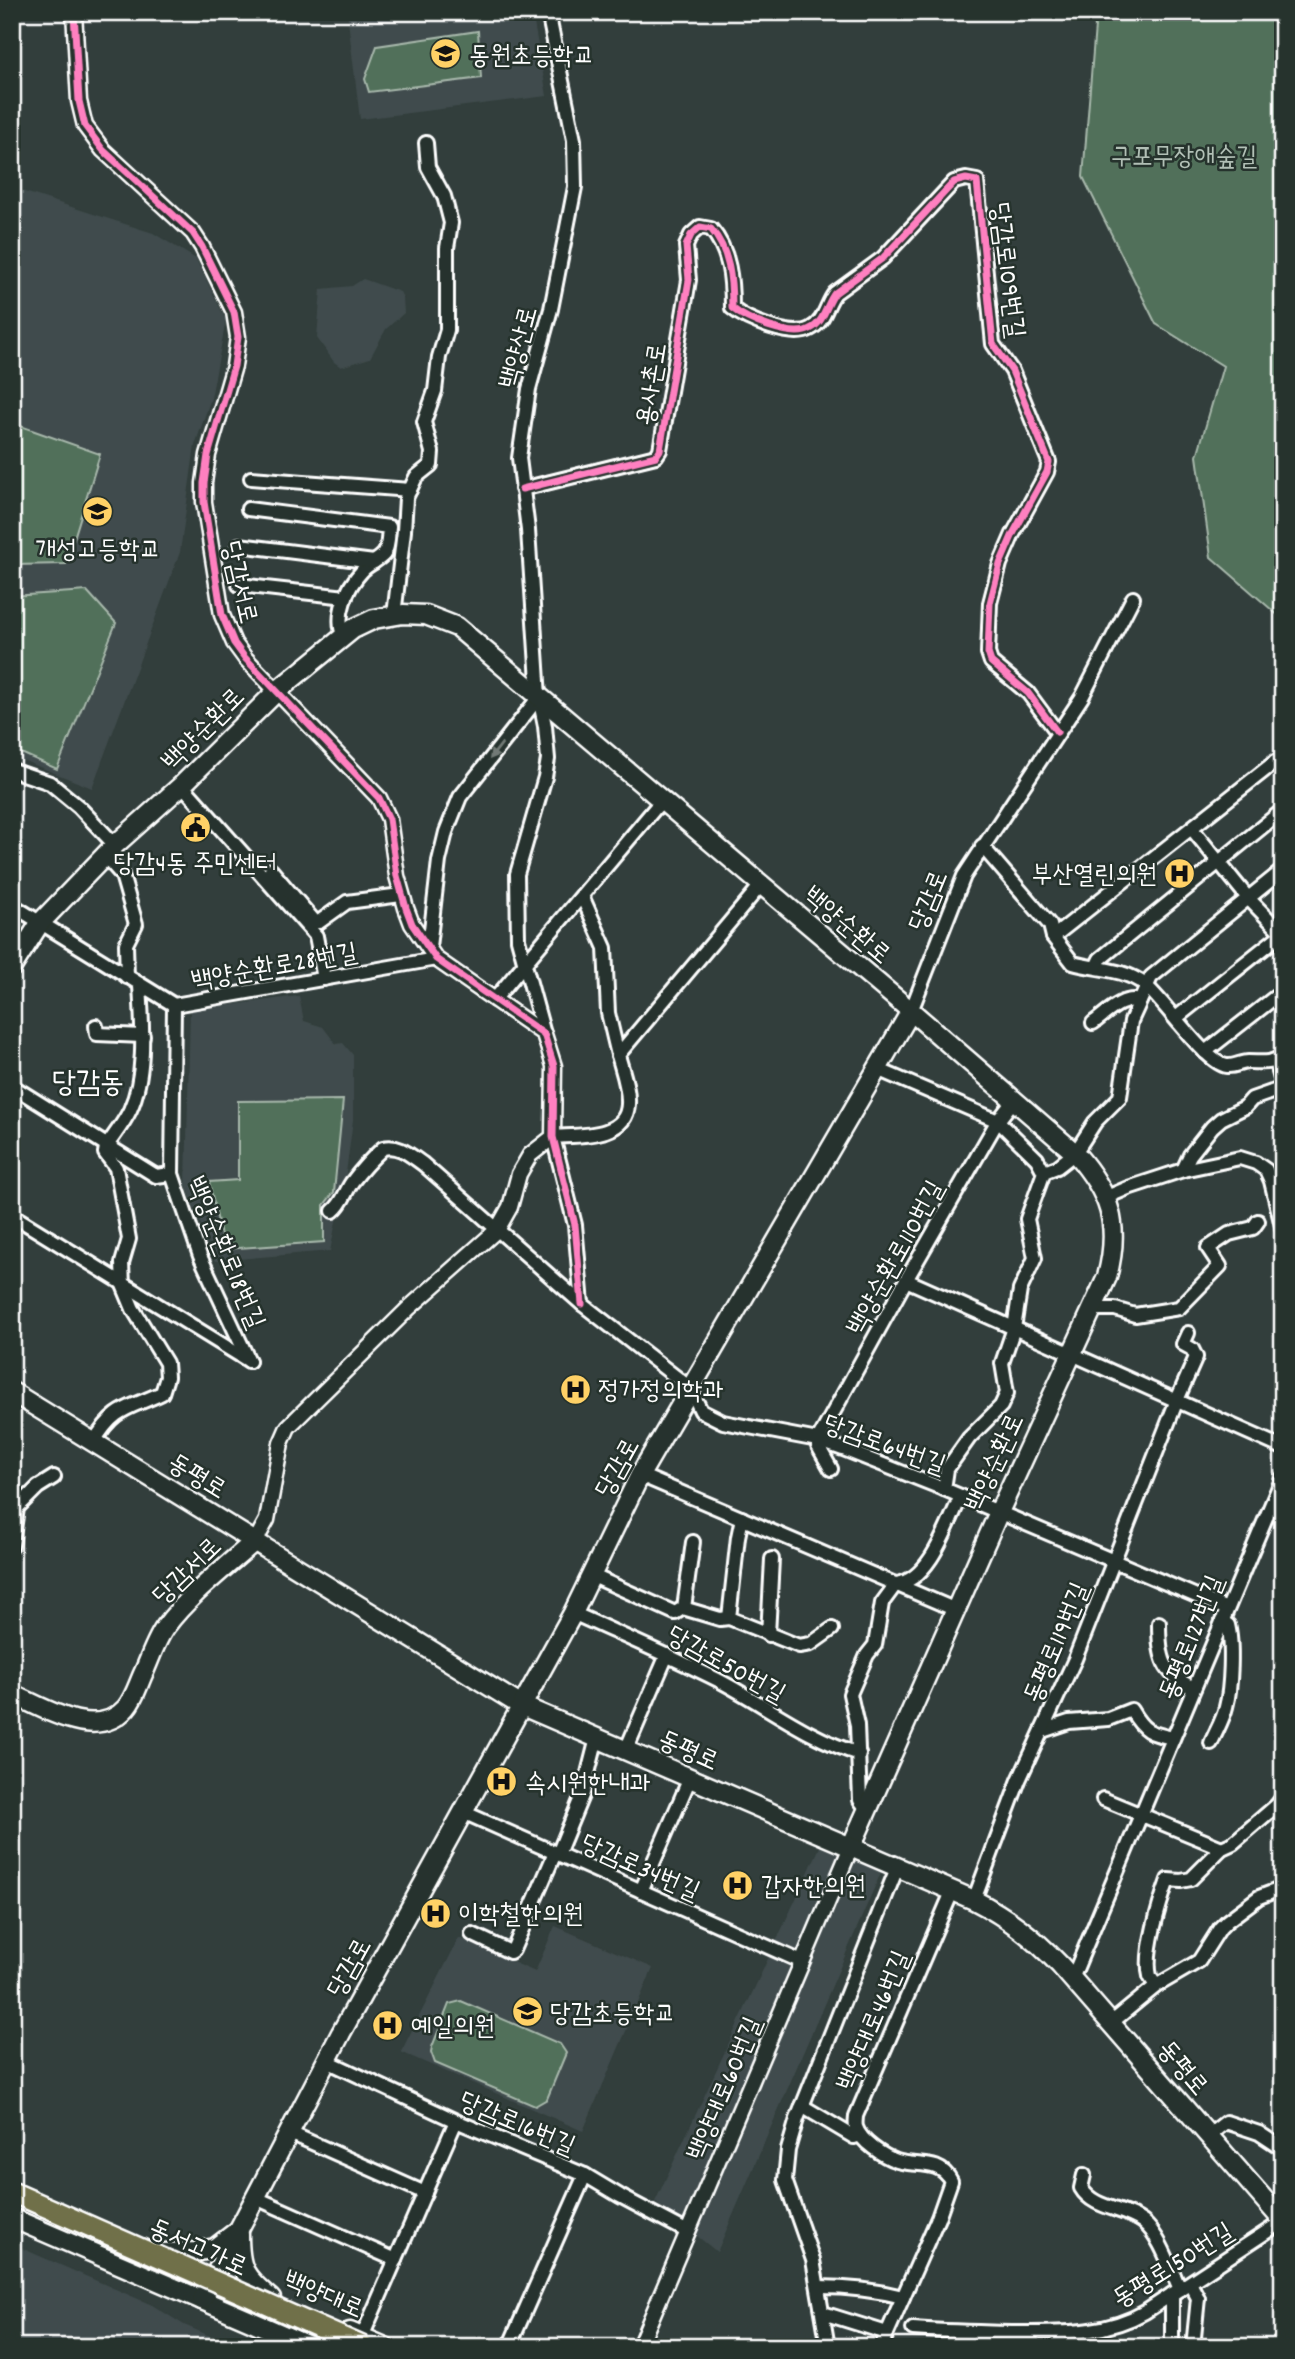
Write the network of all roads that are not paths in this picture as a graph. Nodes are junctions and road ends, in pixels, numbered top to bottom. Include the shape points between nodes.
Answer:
1 (74, 12) edge
2 (548, 12) edge
3 (426, 143) dead end
4 (700, 227) joint
5 (251, 478) dead end
6 (522, 489) junction
7 (410, 490) junction
8 (248, 509) dead end
9 (239, 545) dead end
10 (374, 562) junction
11 (239, 585) dead end
12 (346, 597) junction
13 (1133, 598) dead end
14 (394, 615) junction
15 (344, 637) junction
16 (277, 691) junction
17 (539, 698) junction
18 (1057, 732) junction
19 (1279, 765) edge
20 (12, 770) edge
21 (182, 785) junction
22 (662, 800) junction
23 (1283, 810) edge
24 (1192, 829) junction
25 (982, 846) junction
26 (110, 851) junction
27 (1219, 862) junction
28 (271, 870) dead end
29 (1283, 870) edge
30 (761, 885) junction
31 (401, 895) junction
32 (582, 895) junction
33 (1248, 898) junction
34 (12, 905) edge
35 (40, 923) junction
36 (1282, 933) edge
37 (1053, 937) junction
38 (433, 953) junction
39 (524, 964) junction
40 (12, 967) edge
41 (1096, 967) junction
42 (127, 977) junction
43 (324, 979) junction
44 (140, 985) junction
45 (1146, 986) junction
46 (1283, 990) edge
47 (494, 1000) junction
48 (1140, 1002) junction
49 (174, 1005) junction
50 (911, 1011) junction
51 (1176, 1018) junction
52 (1093, 1023) dead end
53 (96, 1026) dead end
54 (544, 1034) junction
55 (143, 1036) junction
56 (1205, 1052) junction
57 (618, 1055) junction
58 (1279, 1058) edge
59 (877, 1069) junction
60 (12, 1086) edge
61 (1283, 1087) edge
62 (1014, 1100) junction
63 (998, 1121) junction
64 (553, 1137) junction
65 (106, 1147) junction
66 (1075, 1153) junction
67 (1183, 1170) junction
68 (1044, 1171) junction
69 (172, 1174) junction
70 (1107, 1197) junction
71 (333, 1210) dead end
72 (12, 1215) edge
73 (1258, 1221) dead end
74 (497, 1230) junction
75 (1283, 1230) edge
76 (906, 1280) junction
77 (123, 1283) junction
78 (582, 1304) junction
79 (1093, 1309) junction
80 (1014, 1328) junction
81 (1188, 1333) dead end
82 (1072, 1355) junction
83 (690, 1388) junction
84 (12, 1392) edge
85 (1177, 1400) junction
86 (818, 1440) junction
87 (94, 1442) junction
88 (1283, 1448) edge
89 (831, 1469) dead end
90 (640, 1475) junction
91 (54, 1476) dead end
92 (1283, 1477) edge
93 (944, 1489) junction
94 (961, 1496) junction
95 (999, 1512) junction
96 (742, 1518) junction
97 (256, 1540) junction
98 (693, 1542) dead end
99 (12, 1545) edge
100 (772, 1559) dead end
101 (1112, 1562) junction
102 (591, 1575) junction
103 (896, 1584) junction
104 (684, 1608) junction
105 (956, 1609) junction
106 (573, 1613) junction
107 (1224, 1615) junction
108 (729, 1618) junction
109 (1159, 1623) dead end
110 (832, 1629) dead end
111 (768, 1635) junction
112 (667, 1655) junction
113 (1194, 1688) junction
114 (12, 1694) edge
115 (520, 1705) junction
116 (1042, 1731) junction
117 (597, 1738) junction
118 (1173, 1738) junction
119 (1211, 1743) dead end
120 (626, 1750) junction
121 (859, 1754) junction
122 (690, 1778) junction
123 (1283, 1797) edge
124 (1103, 1799) dead end
125 (867, 1809) junction
126 (463, 1812) junction
127 (1142, 1815) junction
128 (851, 1847) junction
129 (1222, 1849) junction
130 (556, 1853) junction
131 (897, 1868) junction
132 (1283, 1888) edge
133 (641, 1891) junction
134 (952, 1892) junction
135 (974, 1900) junction
136 (472, 1934) dead end
137 (802, 1962) junction
138 (1072, 1979) junction
139 (1156, 1986) junction
140 (1111, 2023) junction
141 (327, 2062) junction
142 (802, 2106) junction
143 (456, 2121) junction
144 (290, 2133) junction
145 (860, 2136) junction
146 (1208, 2136) junction
147 (1283, 2149) edge
148 (585, 2175) junction
149 (1084, 2175) dead end
150 (12, 2187) edge
151 (12, 2192) edge
152 (425, 2193) junction
153 (256, 2197) junction
154 (12, 2206) edge
155 (12, 2218) edge
156 (1283, 2221) edge
157 (239, 2230) junction
158 (688, 2232) junction
159 (162, 2252) junction
160 (396, 2260) junction
161 (215, 2276) junction
162 (819, 2287) junction
163 (1181, 2289) junction
164 (903, 2297) junction
165 (271, 2299) junction
166 (202, 2300) junction
167 (823, 2313) junction
168 (913, 2329) dead end
169 (887, 2333) junction
170 (1060, 2333) junction
171 (363, 2342) edge
172 (311, 2347) edge
173 (333, 2347) edge
174 (385, 2347) edge
175 (509, 2347) edge
176 (639, 2347) edge
177 (828, 2347) edge
178 (881, 2347) edge
179 (1057, 2347) edge
180 (1172, 2347) edge
181 (1193, 2347) edge

1 - 16 street, 당감서로 via 79,101 85,126 103,150 193,233 234,312 238,350 205,468 204,502 227,628 245,658
2 - 6 street, 백양산로 via 574,140 575,187 525,411 519,458
3 - 7 street via 428,167 444,196 451,223 447,330 424,422 431,465 416,477
4 - 6 street, 용사촌로 via 686,246 689,279 656,456
4 - 18 street, 당감로109번길 via 711,229 723,247 732,308 741,316 795,333 811,329 827,312 835,293 883,258 954,182 977,181 993,344 1012,370 1049,462 1000,564 990,603 988,653 991,662 1028,693
5 - 7 street
6 - 17 street, 백양산로
7 - 14 street
8 - 10 street via 388,527 386,549
9 - 10 street
10 - 12 street via 361,572
11 - 12 street
12 - 15 street via 339,627
13 - 18 street, 당감로 via 1082,697
14 - 15 main road, 백양순환로 via 362,624
14 - 17 main road, 백양순환로 via 426,615 457,627
15 - 16 main road, 백양순환로
16 - 21 main road, 백양순환로
16 - 31 street, 당감서로 via 379,798 389,820
17 - 22 main road, 백양순환로
17 -> 38 street via 460,797 439,861
17 - 39 street, 백양산로 via 548,759 517,874 518,939
18 - 25 street, 당감로
19 - 24 street
20 - 26 street via 50,783 79,807
21 - 26 main road, 백양순환로
21 - 43 street via 316,936
22 - 30 main road, 백양순환로
22 - 32 street
23 - 27 street
24 - 27 street
24 - 37 street
25 - 37 street via 1049,925
25 - 50 street, 당감로 via 964,876
26 - 35 main road, 백양순환로
26 - 42 street via 136,924 126,944
27 - 33 street
27 - 41 street
28 - 31 street via 316,922 346,902
29 - 33 street
30 - 50 main road, 백양순환로
30 - 57 street
31 - 38 street, 당감서로 via 412,924
32 - 39 street
32 - 57 street via 605,948 608,1013
33 - 36 street
33 - 45 street via 1151,977
34 - 35 street, 백양순환로28번길
35 - 40 main road, 백양순환로
35 - 42 street, 백양순환로28번길
36 - 51 street
37 - 41 street via 1073,963
38 - 43 street, 백양순환로28번길
38 - 47 street, 당감서로
39 - 47 street
39 - 54 street, 백양산로
41 - 45 street via 1127,974
42 - 44 street, 백양순환로28번길
43 - 49 street, 백양순환로28번길
44 - 49 street, 백양순환로28번길
44 - 55 street
45 - 48 street
45 - 51 street
46 - 56 street
47 - 54 street, 당감서로
48 - 52 street via 1124,1001
48 - 66 street via 1131,1021 1121,1097 1095,1122
49 - 69 street
50 - 59 main road, 당감로
50 - 62 main road, 백양순환로
51 - 56 street
53 - 55 street via 97,1034
54 - 64 street via 554,1066
55 - 65 street via 131,1109
56 - 58 street via 1230,1066
57 - 64 street via 629,1102 623,1118 601,1133
58 - 61 street
59 - 63 street
59 - 83 main road, 당감로
60 - 65 street, 백양순환로18번길
61 - 67 street via 1252,1098 1245,1107 1221,1119
62 - 63 street, 백양순환로110번길
62 - 66 main road, 백양순환로
63 - 68 street
63 - 76 street, 백양순환로110번길
64 - 74 street, 당감서로 via 530,1155
64 - 78 street via 575,1225
65 - 69 street, 백양순환로18번길 via 156,1176
65 - 77 street via 116,1168 129,1239 122,1263
66 - 68 street
66 - 70 main road, 백양순환로
67 - 70 street
67 - 75 street via 1240,1158 1256,1163 1271,1181
68 - 80 street via 1027,1219 1035,1258 1020,1290
69 - 77 street, 백양순환로18번길 via 200,1256 249,1361
70 - 79 main road, 백양순환로 via 1112,1252
71 - 74 street via 367,1164 383,1148 393,1147 423,1164
72 - 77 street
73 - 79 street via 1253,1228 1229,1234 1208,1248 1220,1266 1179,1308 1135,1315
74 - 78 street, 당감로64번길
74 - 97 street, 당감서로 via 409,1308 284,1433 267,1520
76 - 80 street
76 - 86 street, 백양순환로110번길
77 - 87 street via 133,1309 166,1363 167,1377 162,1393 120,1410
78 - 83 street, 당감로64번길
79 - 82 main road, 백양순환로
80 - 82 street
80 - 93 street via 1002,1363 1007,1393 947,1469
81 - 85 street, 동평로119번길 via 1183,1344 1196,1357
82 - 85 street
82 - 95 main road, 백양순환로
83 - 86 street, 당감로64번길 via 701,1411 715,1420
83 - 90 main road, 당감로
84 - 87 main road, 동평로
85 - 88 street
85 - 101 street, 동평로119번길
86 - 89 street
86 - 93 street, 당감로64번길
87 - 97 main road, 동평로
90 - 96 street
90 - 102 main road, 당감로
91 - 99 street via 17,1508
92 - 107 street, 동평로127번길
93 - 94 street, 당감로64번길
94 - 95 street, 당감로64번길
94 - 103 street via 932,1558 920,1572
95 - 101 street, 당감로64번길
95 - 105 main road, 백양순환로
96 - 103 street
96 - 108 street
97 - 114 main road, 당감서로 via 164,1628 128,1706 118,1716 88,1723
97 - 115 main road, 동평로
98 - 104 street
100 - 111 street
101 - 107 street, 당감로64번길
101 - 116 street, 동평로119번길
102 - 104 street via 675,1613
102 - 106 main road, 당감로
103 - 105 street
103 - 121 street via 882,1603 875,1645 852,1684
104 - 108 street
105 - 125 main road, 백양순환로
106 - 112 street, 당감로50번길
106 - 115 main road, 당감로
107 - 113 street, 동평로127번길
107 - 119 street via 1231,1638 1228,1694
108 - 111 street
109 - 113 street via 1168,1672
110 - 111 street via 811,1644 799,1646
112 - 120 street
112 - 121 street, 당감로50번길 via 813,1737
113 - 118 street, 동평로127번길
115 - 117 main road, 동평로
115 - 126 main road, 당감로
116 - 118 street via 1131,1710 1148,1733
116 - 135 street, 동평로119번길
117 - 120 main road, 동평로
117 - 130 street via 583,1793
118 - 127 street, 동평로127번길
120 - 122 main road, 동평로
121 - 125 street via 860,1800
122 - 128 main road, 동평로
122 - 133 street
123 - 129 street
124 - 127 street
125 - 128 main road, 백양순환로
126 - 130 street, 당감로34번길
126 - 141 main road, 당감로
127 - 129 street
127 - 138 street, 동평로127번길
128 - 131 main road, 동평로
128 - 137 street, 백양대로60번길
129 - 139 street via 1191,1879 1168,1880 1153,1929 1150,1976
130 - 133 street, 당감로34번길
130 - 136 street via 513,1950
131 - 134 main road, 동평로
131 - 142 street
132 - 139 street via 1251,1902 1220,1928 1199,1961
133 - 137 street, 당감로34번길
134 - 135 main road, 동평로
134 - 145 street, 백양대로46번길 via 856,2116
135 - 138 main road, 동평로 via 1004,1916 1043,1947
137 - 158 street, 백양대로60번길
138 - 140 main road, 동평로
139 - 140 street
140 - 146 main road, 동평로
141 - 143 street, 당감로16번길
141 - 144 main road, 당감로
142 - 145 street via 854,2137
142 - 162 street via 788,2150 785,2180
143 - 148 street, 당감로16번길
143 - 152 street
144 - 152 street
144 - 153 main road, 당감로
145 - 164 street via 898,2162 938,2167 951,2181
146 - 147 street via 1226,2122 1259,2133
146 - 156 main road, 동평로
148 - 158 street, 당감로16번길
148 - 175 street
149 - 163 street via 1081,2188 1090,2199 1142,2221 1155,2235
150 - 159 main road, 백양대로
151 - 171 highway, 동서고가로, bridge
152 - 160 street
153 - 157 main road, 당감로
153 - 160 street
154 - 173 highway, 동서고가로
155 - 166 main road, 백양대로
156 - 163 street, 동평로150번길
157 - 159 main road via 215,2248
157 - 161 main road, 당감로
157 - 165 main road via 239,2257 246,2277
158 - 176 street, 백양대로60번길
159 - 161 main road, 백양대로
160 - 171 street
161 - 165 main road, 백양대로
161 - 166 main road, 당감로
162 - 164 street
162 - 167 street
163 - 170 street, 동평로150번길 via 1129,2321
163 - 180 street
163 - 181 street via 1198,2298
164 - 169 street
165 - 171 main road, 백양대로
166 - 172 main road, 백양대로
167 - 169 street
167 - 177 street
168 - 170 street, 동평로150번길
169 - 178 street
170 - 179 street
171 - 174 main road, 백양대로

